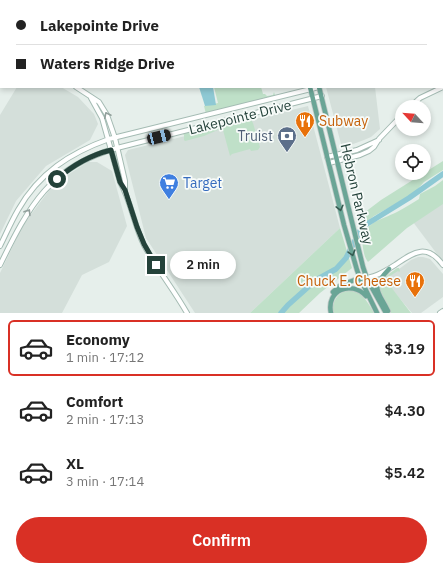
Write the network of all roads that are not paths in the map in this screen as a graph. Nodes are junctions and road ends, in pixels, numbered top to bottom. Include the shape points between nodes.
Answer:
1 (77, 88) edge
2 (310, 88) edge
3 (319, 88) edge
4 (441, 88) edge
5 (322, 96) junction
6 (91, 98) junction
7 (313, 99) junction
8 (418, 100) edge
9 (395, 122) edge
10 (176, 123) junction
11 (180, 132) junction
12 (115, 138) junction
13 (109, 140) junction
14 (118, 148) junction
15 (111, 150) junction
16 (337, 158) junction
17 (328, 160) junction
18 (46, 176) junction
19 (52, 183) junction
20 (125, 190) junction
21 (11, 224) junction
22 (19, 228) junction
23 (0, 246) edge
24 (0, 265) edge
25 (443, 265) edge
26 (389, 269) junction
27 (360, 278) junction
28 (367, 279) junction
29 (371, 301) junction
30 (443, 311) edge
31 (187, 313) edge
32 (329, 313) edge
33 (377, 313) edge
34 (387, 313) edge
35 (440, 313) edge

1 - 6 main road
2 - 7 main road, Hebron Parkway
2 - 10 main road, Lakepointe Drive
3 - 5 main road, Hebron Parkway
4 - 8 main road
5 - 7 main road, Lakepointe Drive
5 - 16 main road, Hebron Parkway
12 -> 6 main road via 107,115 99,102
6 - 13 main road via 102,118
7 - 11 main road, Lakepointe Drive
7 - 17 main road, Hebron Parkway
9 - 16 main road via 369,151
10 - 11 main road
10 - 12 main road, Lakepointe Drive
11 - 14 main road, Lakepointe Drive
12 - 13 main road, Lakepointe Drive
12 - 14 main road
13 - 15 main road
13 - 18 main road, Lakepointe Drive via 84,148 67,158
14 - 15 main road, Lakepointe Drive
14 - 20 main road
15 - 19 main road, Lakepointe Drive via 81,162
15 - 20 main road via 120,182
16 - 17 main road
16 - 28 main road, Hebron Parkway
17 -> 27 main road, Hebron Parkway
18 - 19 main road
18 - 21 main road, Lakepointe Drive via 24,201
22 -> 19 main road, Lakepointe Drive via 31,206
20 - 31 main road via 144,244
21 - 22 main road
21 - 23 main road, Lakepointe Drive
22 - 24 main road, Lakepointe Drive
25 - 26 main road via 433,256 422,252 407,256
26 - 28 main road
26 - 34 main road via 380,278 377,286
27 - 28 main road
27 - 29 main road, Hebron Parkway
27 - 32 main road via 334,291 328,302
28 - 34 main road, Hebron Parkway
29 - 32 main road via 358,289 344,288 333,297
29 - 33 main road, Hebron Parkway
30 - 35 main road

